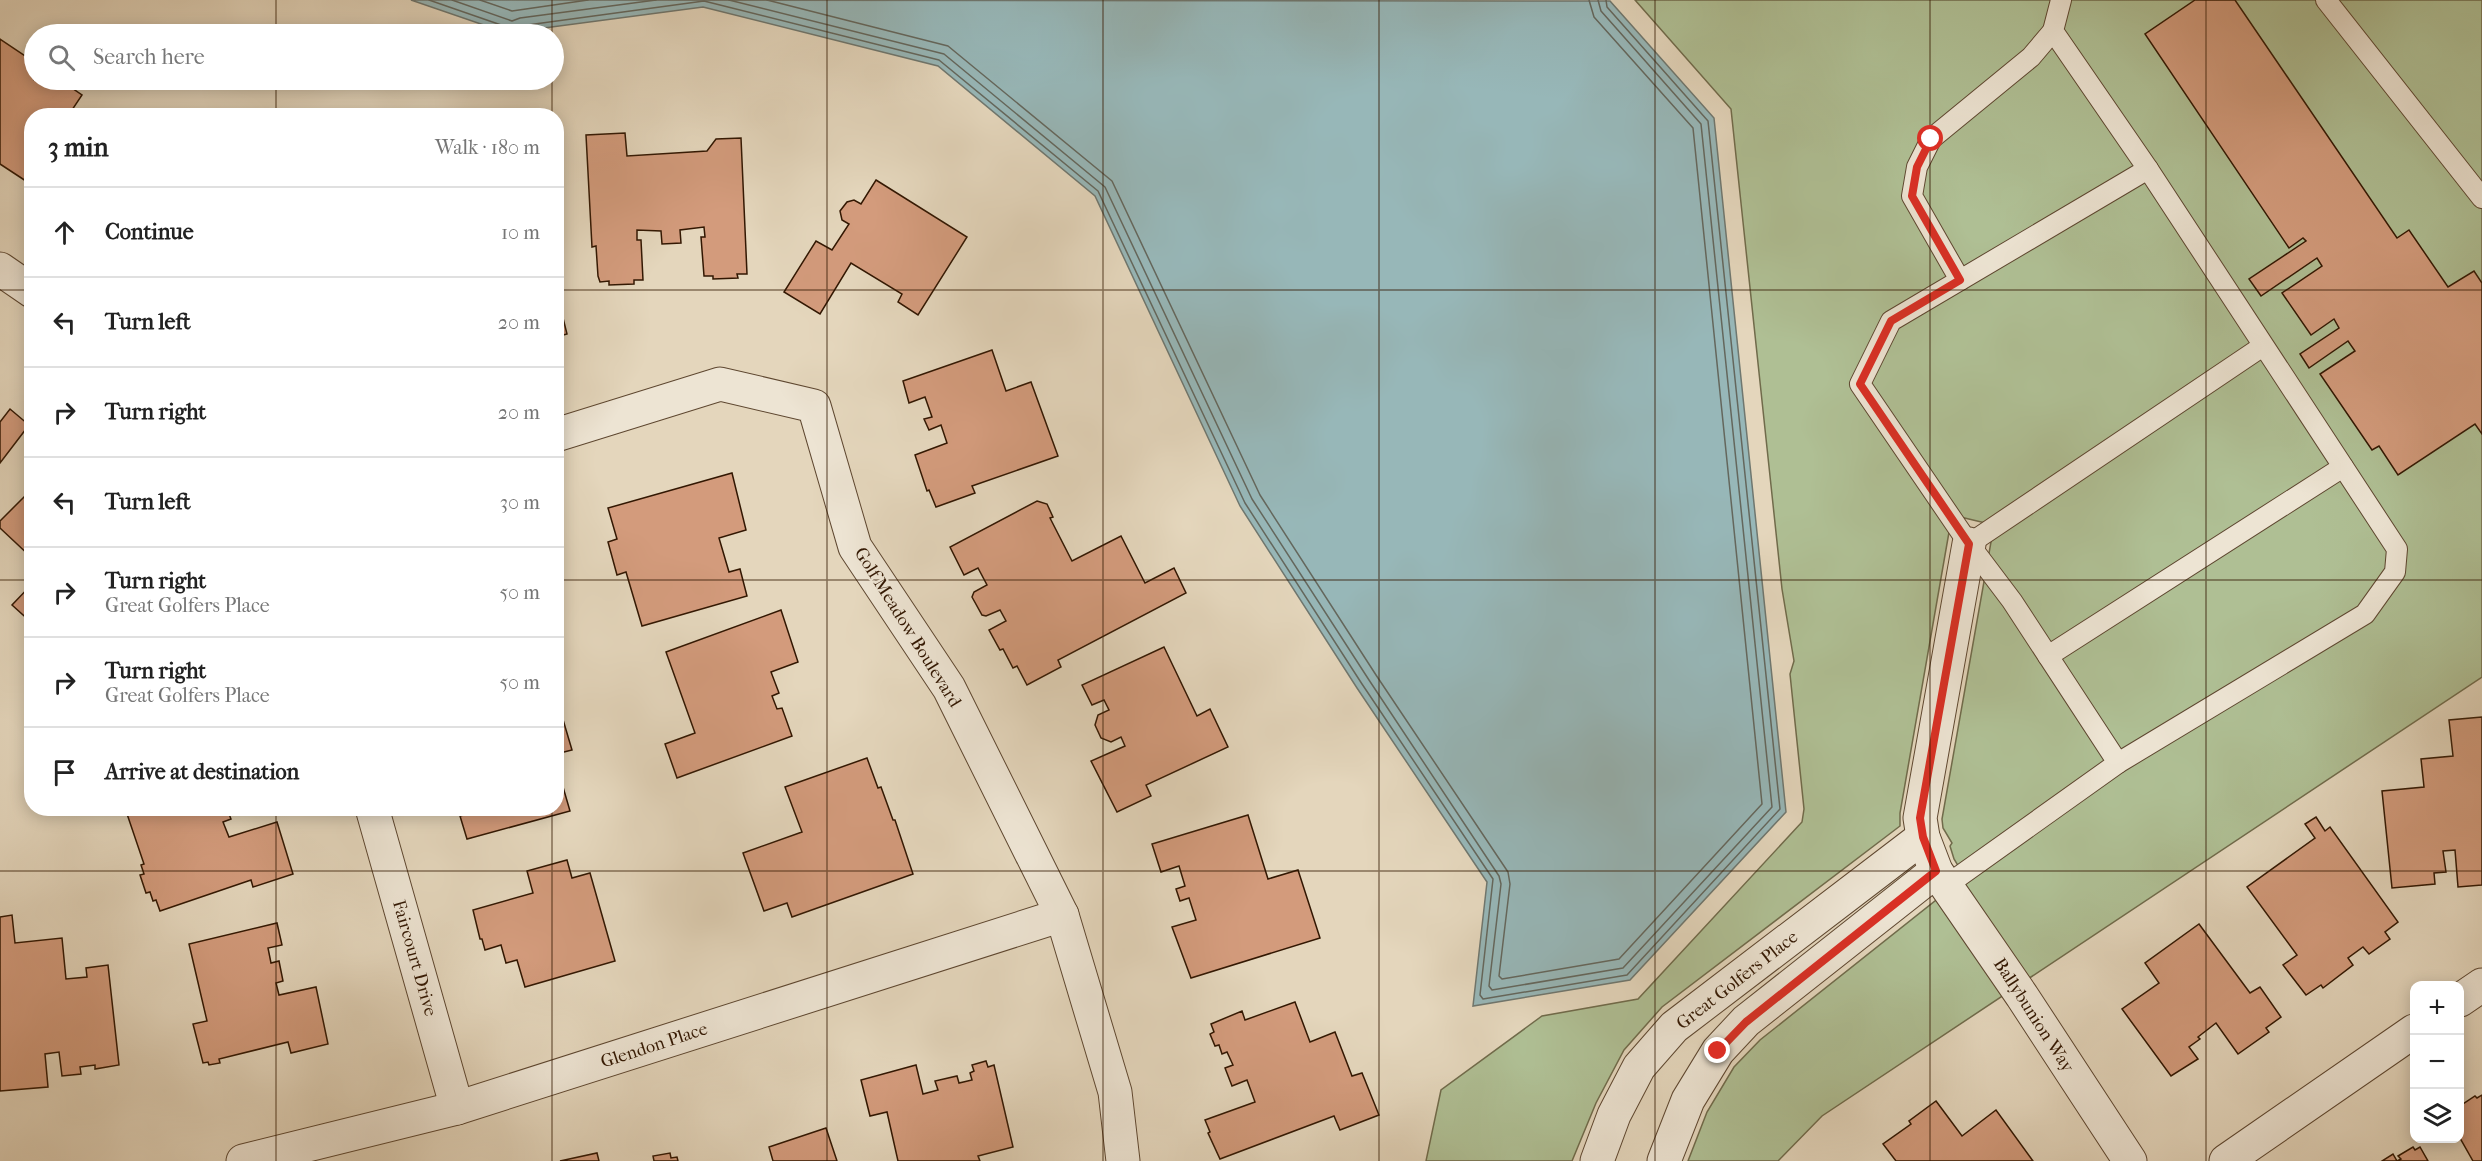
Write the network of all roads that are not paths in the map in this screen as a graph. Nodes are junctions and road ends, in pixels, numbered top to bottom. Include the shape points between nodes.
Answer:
1 (2061, 0) edge
2 (2326, 0) edge
3 (2054, 31) junction
4 (2148, 169) junction
5 (2482, 198) edge
6 (0, 269) edge
7 (1960, 280) junction
8 (24, 286) edge
9 (2263, 346) junction
10 (564, 433) edge
11 (2343, 467) junction
12 (1969, 544) junction
13 (2048, 656) junction
14 (2118, 763) junction
15 (374, 816) edge
16 (1923, 837) junction
17 (1942, 878) junction
18 (1062, 915) junction
19 (2482, 985) edge
20 (2464, 997) edge
21 (2410, 1034) edge
22 (457, 1108) junction
23 (243, 1161) edge
24 (1123, 1161) edge
25 (1597, 1161) edge
26 (1664, 1161) edge
27 (2130, 1161) edge
28 (2226, 1161) edge

1 - 3 lane
2 - 5 lane
3 - 4 lane
3 - 7 lane via 2031,57 1931,139 1917,167 1912,196
4 - 7 lane
4 - 9 lane
6 - 8 street
7 - 12 lane via 1891,321 1860,384
9 - 11 lane
9 - 12 lane
10 - 18 street, Golf Meadow Boulevard via 720,384 814,406 855,547 949,688
11 - 13 lane
11 - 14 lane via 2397,549 2395,572 2365,614
12 - 13 lane
12 - 16 street via 1920,818
13 - 14 lane
14 - 17 lane
15 - 22 street, Faircourt Drive
16 - 17 street
16 - 25 street, Great Golfers Place via 1674,1027 1639,1067 1614,1115
17 - 26 street via 1746,1022 1718,1051 1688,1100
17 - 27 street, Ballybunion Way
18 - 22 street, Glendon Place
18 - 24 street, Golf Meadow Boulevard via 1115,1092
19 - 20 street
21 - 28 street
22 - 23 street, Glendon Place

